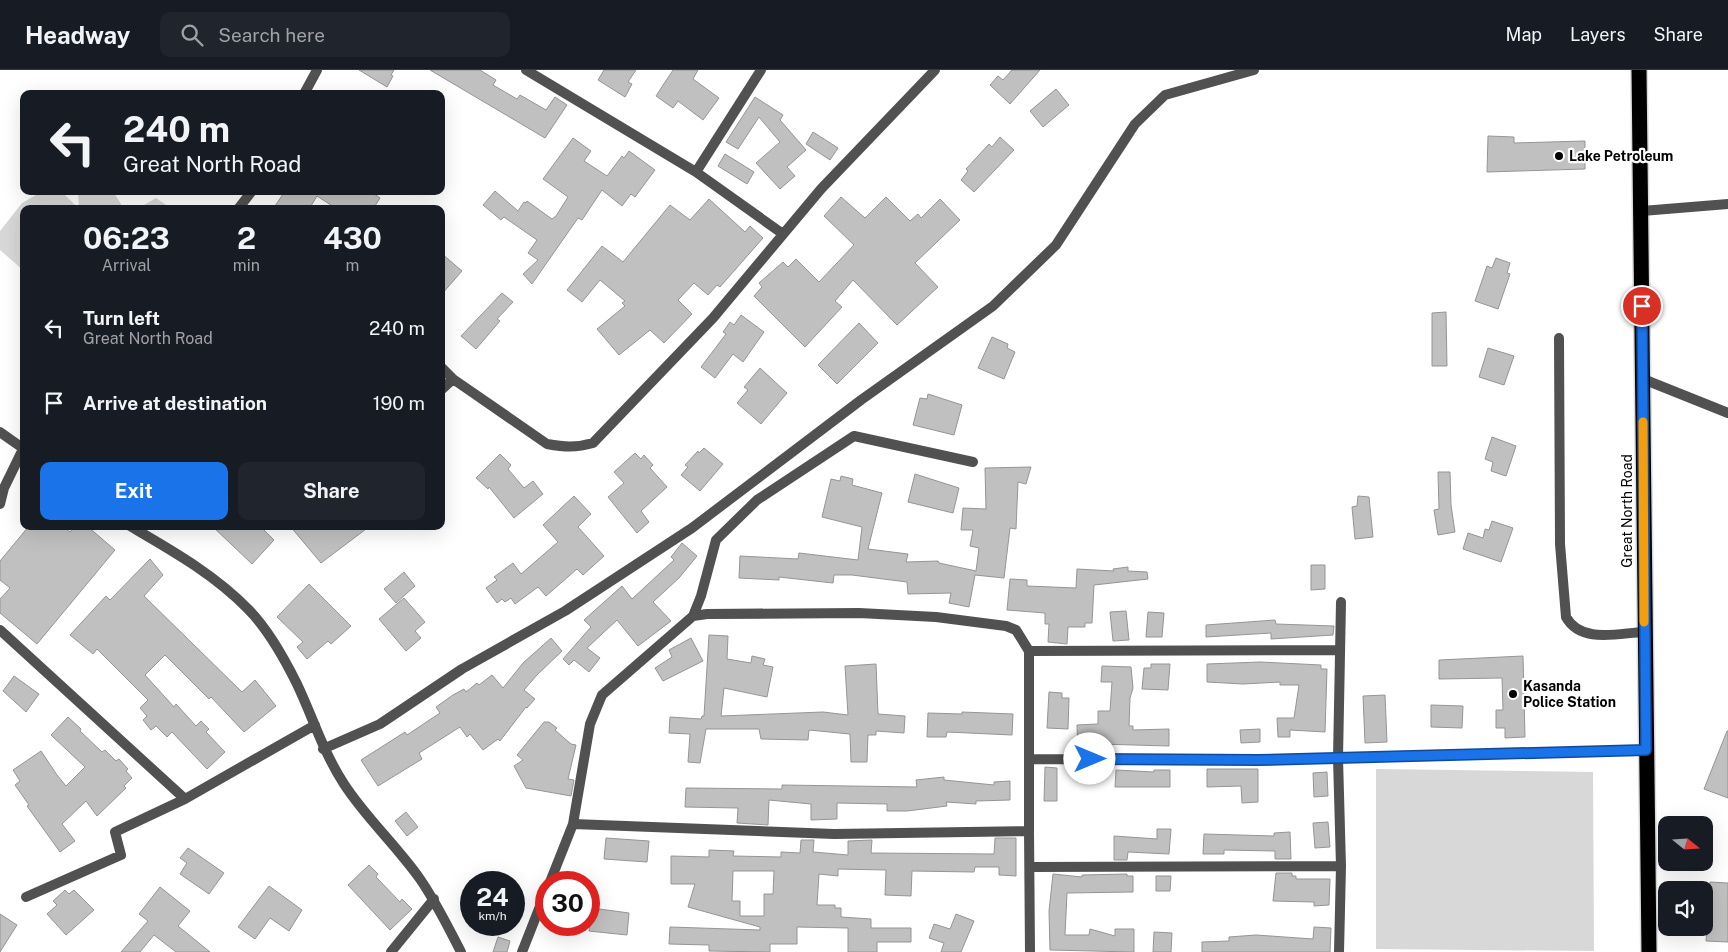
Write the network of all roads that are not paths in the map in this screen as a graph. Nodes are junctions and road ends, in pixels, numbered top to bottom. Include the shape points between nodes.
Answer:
1 (317, 70) edge
2 (761, 70) edge
3 (936, 70) edge
4 (1254, 70) edge
5 (1639, 70) edge
6 (531, 71) edge
7 (306, 90) edge
8 (696, 172) junction
9 (249, 195) edge
10 (1728, 204) edge
11 (241, 205) edge
12 (1642, 211) junction
13 (783, 234) junction
14 (1559, 338) dead end
15 (445, 371) edge
16 (453, 379) junction
17 (1643, 379) junction
18 (445, 386) edge
19 (1728, 413) edge
20 (0, 432) edge
21 (20, 445) edge
22 (20, 456) edge
23 (973, 462) dead end
24 (0, 504) edge
25 (137, 530) edge
26 (1341, 602) dead end
27 (693, 616) junction
28 (0, 630) edge
29 (1644, 632) junction
30 (1340, 650) junction
31 (1029, 651) junction
32 (315, 725) junction
33 (323, 749) junction
34 (1646, 750) junction
35 (1338, 758) junction
36 (1031, 759) junction
37 (185, 799) junction
38 (573, 824) junction
39 (1029, 831) junction
40 (1341, 866) junction
41 (1030, 867) junction
42 (554, 871) edge
43 (26, 897) dead end
44 (434, 899) junction
45 (535, 919) edge
46 (391, 952) edge
47 (461, 952) edge
48 (522, 952) edge
49 (1030, 952) edge
50 (1339, 952) edge
51 (1649, 952) edge

1 - 7 street
2 - 8 street
3 - 13 street via 820,189
4 - 33 street via 1165,95 1135,124 1056,245 993,306 861,400 692,528 565,611 462,669 380,724
5 - 12 highway, Great North Road
6 - 8 street
8 - 13 street
9 - 11 street
10 - 12 street
12 - 17 highway, Great North Road
13 - 16 street via 713,318 593,442 580,447 547,444
14 - 29 street via 1560,544 1566,616 1570,625 1587,635
15 - 16 street
16 - 18 street
17 - 19 street
17 - 29 highway, Great North Road
20 - 21 street
22 - 24 street
23 - 27 street via 861,436 847,439 757,500 716,540
25 - 32 street via 177,553 248,609 273,640
26 - 30 street
27 - 31 street via 859,613 936,617 1006,626 1016,630
27 - 38 street via 602,695 590,724
28 - 37 street
29 - 34 highway, Great North Road
30 - 31 street
30 - 35 street
31 - 36 street
32 - 33 street
32 - 37 street
33 - 44 street via 357,803
34 - 35 street
34 - 51 highway, Great North Road
35 - 36 street
35 - 40 street
36 - 39 street
37 - 43 street via 115,832 121,855
38 - 39 street via 834,834
38 - 42 street
39 - 41 street
40 - 41 street
40 - 50 street
41 - 49 street
44 - 46 street
44 - 47 street
45 - 48 street

